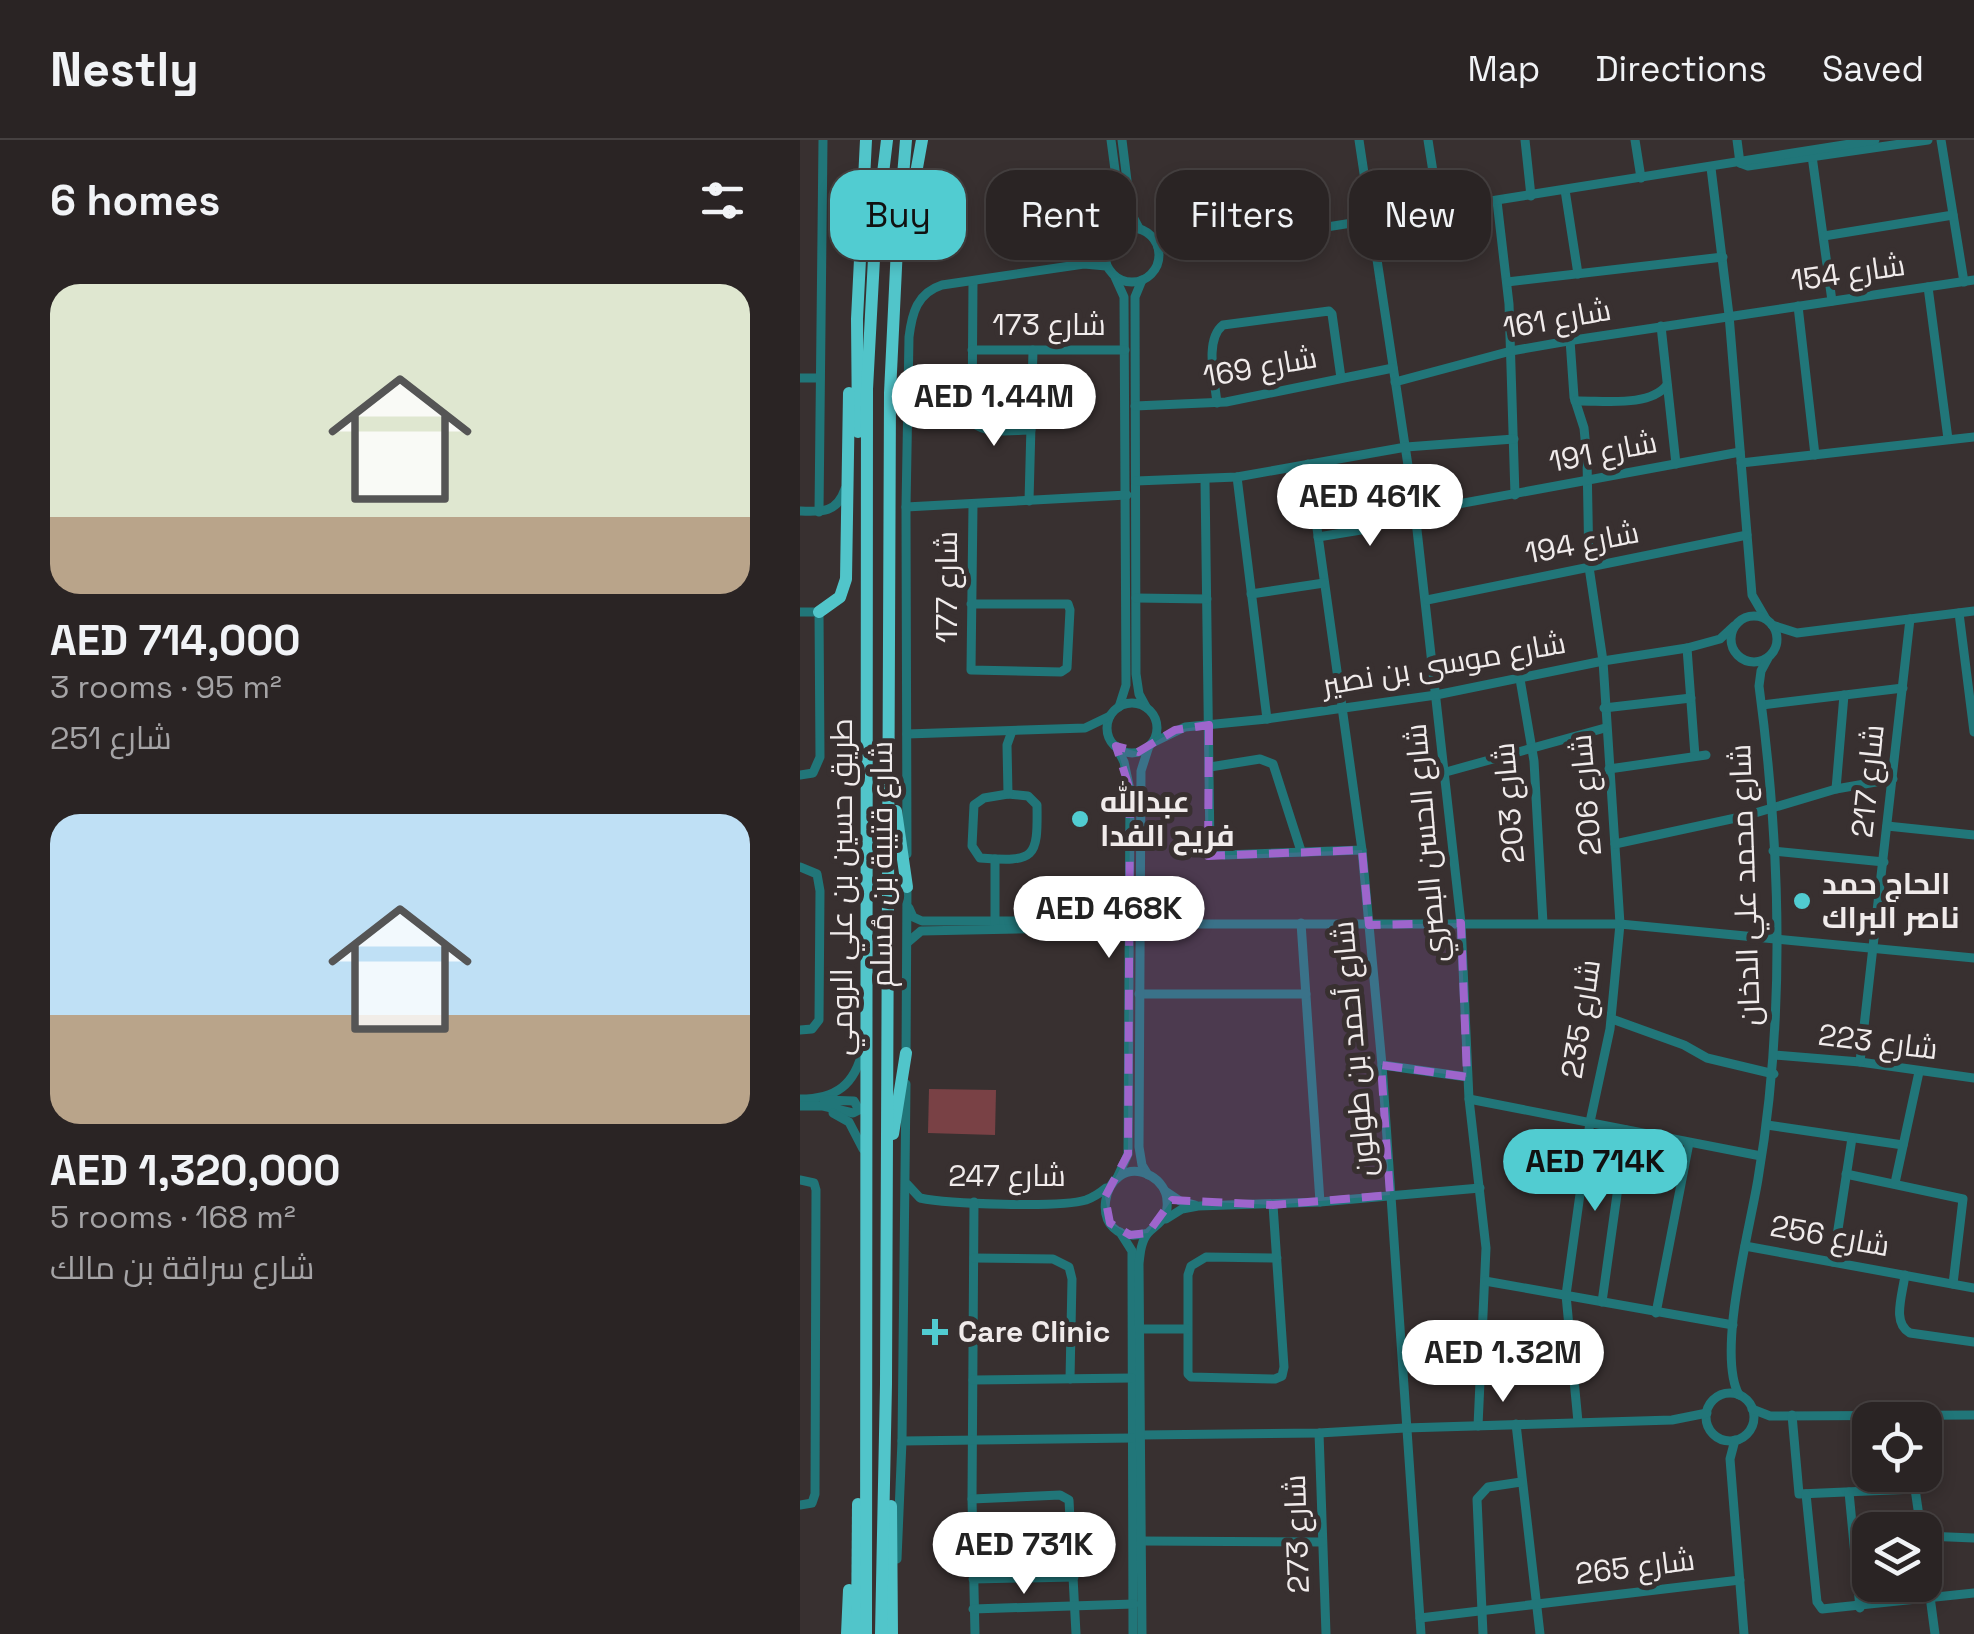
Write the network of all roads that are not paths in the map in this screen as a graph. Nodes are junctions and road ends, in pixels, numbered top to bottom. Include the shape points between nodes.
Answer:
1 (823, 140) edge
2 (856, 140) edge
3 (866, 140) edge
4 (888, 140) edge
5 (906, 140) edge
6 (922, 140) edge
7 (1112, 140) edge
8 (1122, 140) edge
9 (1359, 140) edge
10 (1428, 140) edge
11 (1525, 140) edge
12 (1636, 140) edge
13 (1737, 140) edge
14 (1875, 140) edge
15 (1928, 140) edge
16 (1942, 140) edge
17 (1812, 156) junction
18 (1740, 163) junction
19 (1712, 168) junction
20 (862, 170) edge
21 (863, 170) edge
22 (1116, 170) edge
23 (1364, 170) edge
24 (1433, 170) edge
25 (1641, 178) junction
26 (1565, 190) junction
27 (1531, 196) junction
28 (1498, 201) junction
29 (1491, 202) edge
30 (1954, 215) junction
31 (1138, 228) joint
32 (1824, 236) junction
33 (1156, 244) edge
34 (1723, 256) junction
35 (860, 260) edge
36 (1090, 260) edge
37 (1105, 260) edge
38 (1162, 260) edge
39 (1377, 260) edge
40 (1158, 263) joint
41 (1084, 264) junction
42 (1106, 266) junction
43 (1578, 274) junction
44 (1115, 277) junction
45 (1142, 280) junction
46 (1969, 281) edge
47 (973, 282) junction
48 (1506, 282) junction
49 (1928, 287) junction
50 (1832, 300) junction
51 (1798, 306) junction
52 (1730, 315) junction
53 (1662, 326) junction
54 (1570, 340) junction
55 (857, 346) junction
56 (972, 350) junction
57 (1033, 350) junction
58 (1125, 350) junction
59 (1511, 351) junction
60 (1393, 368) junction
61 (800, 378) edge
62 (820, 378) junction
63 (1341, 378) junction
64 (1395, 382) junction
65 (1667, 384) junction
66 (1575, 400) junction
67 (1216, 403) junction
68 (1135, 406) junction
69 (1030, 430) junction
70 (1974, 436) edge
71 (1514, 439) junction
72 (1948, 440) junction
73 (1406, 447) junction
74 (1814, 455) junction
75 (1741, 457) junction
76 (1308, 464) junction
77 (1676, 464) junction
78 (1237, 477) junction
79 (1586, 480) junction
80 (1136, 481) junction
81 (1205, 481) junction
82 (848, 483) junction
83 (1127, 495) junction
84 (1514, 495) junction
85 (1028, 501) junction
86 (972, 505) junction
87 (906, 507) junction
88 (1365, 510) dead end
89 (800, 511) edge
90 (820, 512) junction
91 (1415, 512) junction
92 (1746, 535) junction
93 (1318, 537) junction
94 (892, 540) junction
95 (866, 545) junction
96 (1589, 567) junction
97 (1324, 583) junction
98 (1252, 594) junction
99 (1752, 594) junction
100 (1136, 598) junction
101 (1208, 599) junction
102 (1426, 600) junction
103 (971, 604) junction
104 (800, 612) edge
105 (819, 612) junction
106 (1974, 612) edge
107 (1960, 613) junction
108 (1910, 619) junction
109 (1769, 622) junction
110 (1736, 624) junction
111 (1797, 634) junction
112 (1711, 643) junction
113 (1686, 648) junction
114 (1776, 648) junction
115 (1768, 658) junction
116 (1742, 659) junction
117 (1603, 661) junction
118 (1520, 679) junction
119 (1759, 686) junction
120 (1903, 688) junction
121 (1436, 695) junction
122 (1844, 695) junction
123 (1691, 698) junction
124 (1762, 704) junction
125 (1119, 707) junction
126 (1146, 707) junction
127 (1343, 708) junction
128 (1604, 708) junction
129 (1110, 716) junction
130 (1154, 716) junction
131 (1267, 719) junction
132 (1209, 725) junction
133 (1185, 727) junction
134 (1085, 728) junction
135 (1605, 728) junction
136 (1012, 731) junction
137 (1974, 732) edge
138 (907, 734) junction
139 (1114, 745) junction
140 (1151, 745) junction
141 (1533, 748) junction
142 (1210, 767) junction
143 (1608, 769) junction
144 (890, 772) junction
145 (1446, 772) junction
146 (800, 776) edge
147 (1892, 779) junction
148 (1836, 789) junction
149 (1008, 794) junction
150 (1771, 808) junction
151 (1887, 826) junction
152 (1974, 835) edge
153 (1615, 844) junction
154 (1362, 850) junction
155 (1773, 851) junction
156 (1301, 852) junction
157 (995, 858) junction
158 (1884, 862) junction
159 (800, 867) edge
160 (907, 887) junction
161 (907, 903) junction
162 (1129, 910) junction
163 (1543, 922) junction
164 (1302, 923) junction
165 (1461, 923) junction
166 (1138, 924) junction
167 (1369, 924) junction
168 (1620, 924) junction
169 (995, 926) junction
170 (1129, 937) junction
171 (1778, 938) junction
172 (906, 944) junction
173 (1874, 948) junction
174 (1974, 958) edge
175 (1139, 994) junction
176 (1306, 994) junction
177 (1612, 1019) junction
178 (868, 1021) junction
179 (800, 1030) edge
180 (906, 1054) junction
181 (1776, 1056) junction
182 (1860, 1062) junction
183 (1382, 1066) junction
184 (1919, 1072) junction
185 (1774, 1074) junction
186 (1467, 1077) junction
187 (1974, 1078) edge
188 (821, 1099) junction
189 (1468, 1099) junction
190 (800, 1106) edge
191 (1590, 1122) junction
192 (1767, 1125) junction
193 (1626, 1130) junction
194 (1852, 1138) junction
195 (1689, 1143) junction
196 (1903, 1145) junction
197 (1762, 1156) junction
198 (866, 1165) junction
199 (1846, 1174) junction
200 (1148, 1175) junction
201 (886, 1176) junction
202 (800, 1180) edge
203 (905, 1180) junction
204 (1114, 1181) junction
205 (1895, 1183) junction
206 (1480, 1188) junction
207 (1164, 1190) junction
208 (1390, 1195) junction
209 (974, 1202) junction
210 (1320, 1202) junction
211 (1273, 1205) junction
212 (1198, 1206) junction
213 (1160, 1224) junction
214 (1118, 1230) junction
215 (1148, 1233) junction
216 (1746, 1246) junction
217 (974, 1258) junction
218 (1277, 1258) junction
219 (1833, 1262) junction
220 (1906, 1275) junction
221 (1485, 1281) junction
222 (1953, 1284) junction
223 (1974, 1288) edge
224 (1566, 1295) junction
225 (1602, 1302) junction
226 (1656, 1312) junction
227 (1733, 1325) junction
228 (1142, 1329) junction
229 (1187, 1329) junction
230 (1974, 1342) edge
231 (866, 1372) junction
232 (1132, 1378) junction
233 (1070, 1379) junction
234 (973, 1380) junction
235 (1730, 1380) junction
236 (886, 1384) junction
237 (1722, 1395) junction
238 (1739, 1395) junction
239 (1752, 1409) junction
240 (1707, 1414) junction
241 (1792, 1415) junction
242 (1770, 1416) junction
243 (1852, 1416) edge
244 (1942, 1416) edge
245 (1974, 1416) edge
246 (1689, 1419) junction
247 (1578, 1422) junction
248 (1516, 1424) junction
249 (1478, 1426) junction
250 (1752, 1426) junction
251 (1709, 1427) junction
252 (1405, 1428) junction
253 (1320, 1434) junction
254 (1137, 1436) junction
255 (1722, 1439) junction
256 (972, 1440) junction
257 (1735, 1440) junction
258 (902, 1442) junction
259 (1730, 1459) junction
260 (1522, 1482) junction
261 (1849, 1492) junction
262 (1852, 1492) edge
263 (1802, 1494) junction
264 (972, 1499) junction
265 (800, 1505) edge
266 (857, 1528) junction
267 (1942, 1535) edge
268 (1974, 1538) edge
269 (1142, 1541) junction
270 (1322, 1542) junction
271 (1074, 1577) junction
272 (973, 1579) junction
273 (1740, 1580) junction
274 (1974, 1593) edge
275 (1942, 1597) edge
276 (893, 1602) junction
277 (1902, 1602) edge
278 (1931, 1602) edge
279 (1536, 1603) junction
280 (1134, 1604) junction
281 (1075, 1605) junction
282 (1860, 1608) junction
283 (973, 1609) junction
284 (1482, 1610) junction
285 (1420, 1618) junction
286 (847, 1634) edge
287 (857, 1634) edge
288 (866, 1634) edge
289 (881, 1634) edge
290 (892, 1634) edge
291 (975, 1634) edge
292 (1076, 1634) edge
293 (1134, 1634) edge
294 (1142, 1634) edge
295 (1326, 1634) edge
296 (1421, 1634) edge
297 (1483, 1634) edge
298 (1540, 1634) edge
299 (1744, 1634) edge
300 (1935, 1634) edge

1 - 62 street
2 - 20 highway
3 - 21 highway
4 - 95 highway, طريق حسين بن علي الرومي via 869,327
5 - 94 highway, طريق حسين بن علي الرومي via 892,348
6 - 94 highway via 905,239
7 - 22 street
8 - 31 street
9 - 23 street, شارع الحسن البصري
10 - 24 street
11 - 27 street
12 - 25 street
13 - 18 street
14 - 18 street
15 - 17 street
16 - 30 street
17 - 18 street
17 - 32 street
18 - 19 street
19 - 25 street
19 - 34 street
25 - 26 street
26 - 27 street
26 - 43 street
27 - 28 street
28 - 29 street
28 - 48 street
30 - 32 street
30 - 46 street
31 - 33 street
32 - 50 street
34 - 43 street
34 - 52 street
35 - 55 highway
36 - 41 street, شارع قتيبة بن مُسلم
37 - 42 street
38 - 40 street
39 - 60 street, شارع الحسن البصري
40 - 45 street
41 - 42 street, شارع قتيبة بن مُسلم
41 - 47 street, شارع قتيبة بن مُسلم
42 - 44 street
43 - 48 street
44 - 45 street
44 - 58 street via 1124,294
45 - 68 street via 1135,297
46 - 49 street, شارع 154
47 - 56 street
47 - 87 street, شارع قتيبة بن مُسلم via 932,288 913,314
48 - 59 street
49 - 50 street, شارع 154
49 - 72 street
50 - 51 street, شارع 154
51 - 52 street, شارع 154
51 - 74 street
52 - 53 street, شارع 161
52 - 75 street
53 - 54 street, شارع 161
53 - 65 street
54 - 59 street, شارع 161
54 - 66 street, شارع 206
55 - 82 highway via 850,370
55 - 95 highway
56 - 57 street, شارع 173
56 - 69 street via 973,424
57 - 58 street, شارع 173
57 - 69 street
58 - 83 street
59 - 64 street, شارع 161
59 - 71 street
60 - 63 street, شارع 169
60 - 64 street, شارع الحسن البصري
61 - 62 street
62 - 90 street
63 - 67 street, شارع 169
63 - 67 street via 1328,311 1220,327 1213,340
64 - 73 street, شارع الحسن البصري
65 - 66 street via 1649,398
65 - 77 street
66 - 79 street, شارع 206 via 1584,428
67 - 68 street, شارع 169
68 - 80 street
69 - 85 street
70 - 72 street, شارع 191
71 - 73 street
71 - 84 street
72 - 74 street, شارع 191
73 - 76 street
73 - 91 street, شارع الحسن البصري
74 - 75 street, شارع 191
75 - 77 street, شارع 191
75 - 92 street
76 - 78 street
76 - 93 street, شارع أحمد بن طولون
77 - 79 street, شارع 191
78 - 81 street
78 - 98 street
79 - 84 street, شارع 191
79 - 96 street, شارع 206
80 - 81 street
80 - 100 street
81 - 101 street
82 - 90 street via 836,507
82 - 105 highway via 844,588
83 - 85 street
83 - 125 street via 1126,685
84 - 91 street, شارع 191
85 - 86 street
86 - 87 street
86 - 103 street, شارع 177
87 - 138 street, شارع قتيبة بن مُسلم
88 - 93 street via 1367,530
89 - 90 street
91 - 102 street, شارع الحسن البصري
92 - 96 street, شارع 194
92 - 99 street
93 - 97 street, شارع أحمد بن طولون
94 - 144 highway, طريق حسين بن علي الرومي
95 - 178 highway, طريق حسين بن علي الرومي
96 - 102 street, شارع 194
96 - 117 street, شارع 206
97 - 98 street
97 - 127 street, شارع أحمد بن طولون
98 - 131 street
99 - 109 street
99 - 110 street
100 - 101 street
100 - 126 street via 1136,680
101 - 132 street
102 - 121 street, شارع الحسن البصري
103 - 103 street, شارع 177 via 1068,604 1065,670 971,670
104 - 105 street
105 - 146 street via 820,761 814,773
106 - 107 street
107 - 108 street
107 - 137 street
108 - 111 street
108 - 120 street, شارع 217
109 - 110 street via 1752,616
109 - 111 street
109 - 114 street
110 - 112 street, شارع موسى بن نصير
110 - 116 street via 1730,639
111 - 114 street
112 - 113 street, شارع موسى بن نصير
112 - 116 street
113 - 117 street, شارع موسى بن نصير
113 - 123 street
114 - 115 street
115 - 116 street
115 - 119 street, شارع محمد علي الدخان
116 - 119 street, شارع محمد علي الدخان
117 - 118 street, شارع موسى بن نصير
117 - 128 street, شارع 206
118 - 121 street, شارع موسى بن نصير
118 - 141 street, شارع 203
119 - 124 street, شارع محمد علي الدخان
120 - 122 street
120 - 147 street, شارع 217
121 - 127 street, شارع موسى بن نصير
121 - 145 street, شارع الحسن البصري
122 - 124 street
122 - 148 street
123 - 128 street
123 - 143 street via 1700,756
124 - 150 street, شارع محمد علي الدخان
125 - 126 street
125 - 129 street
126 - 130 street
127 - 131 street, شارع موسى بن نصير
127 - 154 street, شارع أحمد بن طولون
128 - 135 street, شارع 206
129 - 134 street
129 - 139 street
130 - 133 street, شارع موسى بن نصير
130 - 140 street
131 - 132 street, شارع موسى بن نصير
132 - 133 street, شارع موسى بن نصير
132 - 142 street
133 - 140 street, شارع موسى بن نصير
134 - 136 street
134 - 139 street
135 - 141 street
135 - 143 street, شارع 206
136 - 138 street
136 - 149 street
138 - 160 street, شارع قتيبة بن مُسلم
139 - 140 street via 1134,753
139 - 162 street via 1130,790
140 - 166 street via 1141,771
141 - 145 street
141 - 163 street, شارع 203
142 - 156 street via 1271,762
142 - 156 street via 1212,851
143 - 153 street, شارع 206
144 - 160 highway
144 - 201 highway, طريق حسين بن علي الرومي
145 - 165 street, شارع الحسن البصري
147 - 148 street
147 - 151 street, شارع 217
148 - 150 street
149 - 157 street via 978,801 972,809 972,850
149 - 157 street via 1034,800 1038,842 1030,855
150 - 153 street
150 - 155 street, شارع محمد علي الدخان
151 - 152 street
151 - 158 street, شارع 217
153 - 168 street, شارع 206
154 - 156 street
154 - 167 street, شارع أحمد بن طولون
155 - 158 street
155 - 171 street, شارع محمد علي الدخان
157 - 169 street
158 - 173 street, شارع 217
159 - 179 street via 817,874 820,891 820,1020
160 - 161 street, شارع قتيبة بن مُسلم
161 - 169 street via 922,921
161 - 172 street, شارع قتيبة بن مُسلم
162 - 169 street via 1118,921
162 - 170 street
163 - 165 street
163 - 168 street
164 - 166 street
164 - 167 street
164 - 176 street
165 - 167 street
165 - 186 street, شارع الحسن البصري
166 - 175 street
167 - 183 street, شارع أحمد بن طولون
168 - 171 street
168 - 177 street, شارع 235
169 - 170 street via 1113,927
169 - 172 street via 921,931
170 - 204 street via 1128,1154
171 - 173 street
171 - 181 street, شارع محمد علي الدخان
172 - 180 street, شارع قتيبة بن مُسلم
173 - 174 street
173 - 182 street, شارع 217
175 - 176 street
175 - 200 street via 1139,1148
176 - 210 street
177 - 185 street via 1708,1058
177 - 191 street, شارع 235
178 - 188 street via 851,1080
178 - 198 highway, طريق حسين بن علي الرومي
180 - 201 highway
180 - 203 street, شارع قتيبة بن مُسلم
181 - 182 street, شارع 223
181 - 185 street, شارع محمد علي الدخان
182 - 184 street, شارع 223
183 - 186 street
183 - 208 street, شارع أحمد بن طولون
184 - 187 street, شارع 223
184 - 196 street
185 - 192 street, شارع محمد علي الدخان
186 - 189 street, شارع الحسن البصري
188 - 190 street
188 - 190 street via 854,1102 859,1110
189 - 191 street
189 - 206 street, شارع الحسن البصري
190 - 198 street via 849,1122
191 - 193 street
191 - 224 street, شارع 235
192 - 194 street
192 - 197 street, شارع محمد علي الدخان
193 - 195 street
193 - 225 street
194 - 196 street
194 - 199 street
195 - 197 street
195 - 226 street
196 - 205 street
197 - 216 street, شارع محمد علي الدخان
198 - 231 highway, طريق حسين بن علي الرومي
199 - 205 street
199 - 219 street
200 - 204 street via 1132,1172
200 - 207 street
201 - 236 highway, طريق حسين بن علي الرومي
202 - 265 street via 816,1190 815,1494 812,1503
203 - 209 street, شارع 247 via 920,1198
203 - 258 street, شارع قتيبة بن مُسلم
204 - 209 street, شارع 247 via 1090,1198 1070,1202
204 - 214 street via 1104,1208
205 - 222 street via 1962,1200
206 - 208 street
206 - 221 street, شارع الحسن البصري
207 - 212 street
207 - 213 street via 1167,1208
208 - 210 street
208 - 252 street, شارع أحمد بن طولون
209 - 217 street
210 - 211 street
211 - 212 street
211 - 218 street
212 - 213 street
213 - 215 street
214 - 215 street
214 - 232 street via 1132,1251
215 - 228 street via 1139,1264
216 - 219 street, شارع 256
216 - 227 street, شارع محمد علي الدخان
217 - 233 street via 1067,1265
217 - 234 street
218 - 229 street via 1194,1262
218 - 229 street via 1282,1376 1191,1377
219 - 220 street, شارع 256
220 - 222 street, شارع 256
220 - 230 street, شارع 256 via 1902,1328
221 - 224 street
221 - 249 street, شارع الحسن البصري
222 - 223 street, شارع 256
224 - 225 street
224 - 247 street, شارع 235
225 - 226 street
226 - 227 street
227 - 235 street, شارع محمد علي الدخان
228 - 229 street
228 - 254 street
231 - 266 highway
231 - 288 highway, طريق حسين بن علي الرومي
232 - 233 street
232 - 254 street
233 - 234 street
234 - 256 street
235 - 237 street, شارع محمد علي الدخان
235 - 238 street
236 - 276 highway
236 - 289 highway, طريق حسين بن علي الرومي
237 - 238 street
237 - 240 street
238 - 239 street
239 - 242 street
239 - 250 street
240 - 246 street
240 - 251 street
241 - 242 street
241 - 243 street
241 - 263 street
242 - 250 street
244 - 245 street
246 - 247 street
246 - 251 street
247 - 248 street
248 - 249 street
248 - 260 street
249 - 252 street
250 - 257 street
251 - 255 street
252 - 253 street
252 - 285 street, شارع أحمد بن طولون
253 - 254 street
253 - 270 street, شارع 273
254 - 256 street
254 - 269 street
254 - 280 street
255 - 257 street
255 - 259 street
256 - 258 street
256 - 264 street
257 - 259 street
258 - 276 street, شارع قتيبة بن مُسلم
259 - 273 street
260 - 279 street
260 - 284 street via 1480,1492
261 - 262 street
261 - 263 street
261 - 282 street
263 - 282 street via 1816,1602 1822,1609
264 - 271 street via 1068,1498
264 - 272 street
266 - 286 highway
266 - 287 highway
267 - 268 street
269 - 270 street
269 - 294 street
270 - 295 street, شارع 273
271 - 272 street
271 - 281 street
272 - 283 street
273 - 279 street, شارع 265
273 - 299 street
274 - 275 street
276 - 290 highway
277 - 282 street
278 - 300 street
279 - 284 street, شارع 265
279 - 298 street
280 - 281 street
280 - 293 street
281 - 283 street
281 - 292 street
283 - 291 street
284 - 285 street, شارع 265
284 - 297 street
285 - 296 street, شارع أحمد بن طولون

